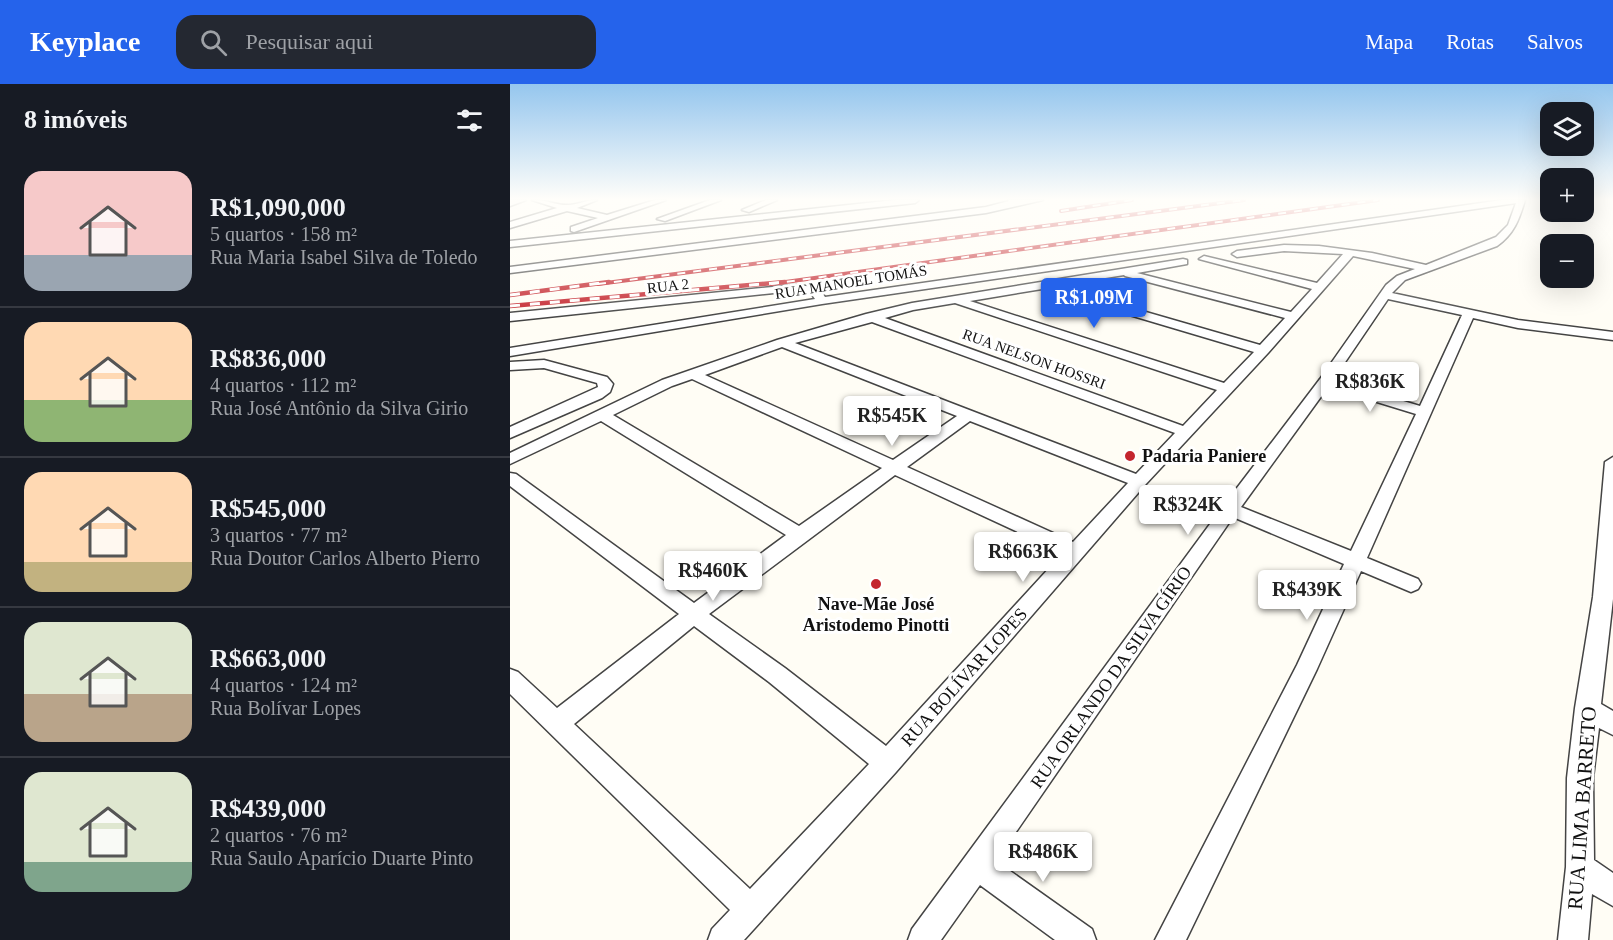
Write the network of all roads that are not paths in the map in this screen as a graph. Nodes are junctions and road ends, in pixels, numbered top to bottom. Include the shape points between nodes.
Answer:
1 (541, 240) joint
2 (624, 240) edge
3 (669, 240) edge
4 (1250, 240) edge
5 (1501, 240) edge
6 (510, 243) edge
7 (615, 245) junction
8 (1350, 253) junction
9 (1204, 260) junction
10 (1424, 268) junction
11 (510, 270) edge
12 (1122, 272) junction
13 (1040, 285) junction
14 (1319, 287) junction
15 (1385, 295) junction
16 (954, 300) junction
17 (822, 301) junction
18 (1469, 314) junction
19 (1293, 316) junction
20 (510, 317) edge
21 (870, 317) junction
22 (1613, 336) edge
23 (782, 343) junction
24 (1263, 350) junction
25 (510, 352) edge
26 (510, 366) edge
27 (692, 374) junction
28 (1325, 382) junction
29 (1225, 388) junction
30 (1425, 412) junction
31 (600, 414) junction
32 (969, 415) junction
33 (511, 431) edge
34 (1186, 432) junction
35 (510, 459) edge
36 (1613, 462) edge
37 (897, 468) junction
38 (510, 478) edge
39 (1139, 481) junction
40 (1230, 509) junction
41 (1611, 514) edge
42 (800, 534) junction
43 (1077, 552) junction
44 (1355, 562) junction
45 (1411, 584) dead end
46 (1608, 600) edge
47 (695, 613) junction
48 (510, 679) edge
49 (1587, 708) junction
50 (557, 723) junction
51 (1613, 724) edge
52 (887, 763) junction
53 (977, 865) junction
54 (1580, 867) junction
55 (1613, 891) edge
56 (751, 910) junction
57 (723, 940) edge
58 (923, 940) edge
59 (1081, 940) edge
60 (1170, 940) edge
61 (1573, 940) edge

1 - 6 street
1 - 7 street
2 - 7 street
3 - 7 street, RUA 2
4 - 17 street, RUA MANOEL TOMÁS
5 - 10 street, RUA ORLANDO DA SILVA GÍRIO
7 - 11 street, RUA 2
8 - 9 street via 1283,248
8 - 10 street
8 - 14 street, RUA BOLÍVAR LOPES
9 - 12 street
9 - 14 street
10 - 15 street, RUA ORLANDO DA SILVA GÍRIO via 1395,281
12 - 13 street
12 - 19 street
13 - 16 street
13 - 24 street
14 - 19 street, RUA BOLÍVAR LOPES
15 - 18 street
15 - 28 street, RUA ORLANDO DA SILVA GÍRIO
16 - 21 street
16 - 29 street
17 - 20 street, RUA 2 via 814,289 793,288
17 - 25 street, RUA MANOEL TOMÁS
18 - 22 street
18 - 30 street
19 - 24 street, RUA BOLÍVAR LOPES
21 - 23 street
21 - 34 street, RUA NELSON HOSSRI
23 - 27 street
23 - 32 street
24 - 29 street, RUA BOLÍVAR LOPES
26 - 33 street via 544,364 606,384 597,395
27 - 31 street
27 - 37 street
28 - 30 street
28 - 40 street, RUA ORLANDO DA SILVA GÍRIO
29 - 34 street, RUA BOLÍVAR LOPES
30 - 44 street
31 - 35 street
31 - 42 street
32 - 37 street
32 - 39 street
34 - 39 street, RUA BOLÍVAR LOPES
36 - 41 street, RUA LIMA BARRETO
37 - 42 street
37 - 43 street
38 - 47 street
39 - 43 street, RUA BOLÍVAR LOPES
40 - 44 street
40 - 53 street, RUA ORLANDO DA SILVA GÍRIO
41 - 46 street, RUA LIMA BARRETO
42 - 47 street
43 - 52 street, RUA BOLÍVAR LOPES
44 - 45 street
44 - 60 street via 1306,669
46 - 49 street, RUA LIMA BARRETO
47 - 50 street
47 - 52 street
48 - 50 street
49 - 51 street
49 - 54 street, RUA LIMA BARRETO via 1580,778
50 - 56 street
52 - 56 street, RUA BOLÍVAR LOPES
53 - 58 street, RUA ORLANDO DA SILVA GÍRIO
53 - 59 street
54 - 55 street
54 - 61 street, RUA LIMA BARRETO
56 - 57 street, RUA BOLÍVAR LOPES

